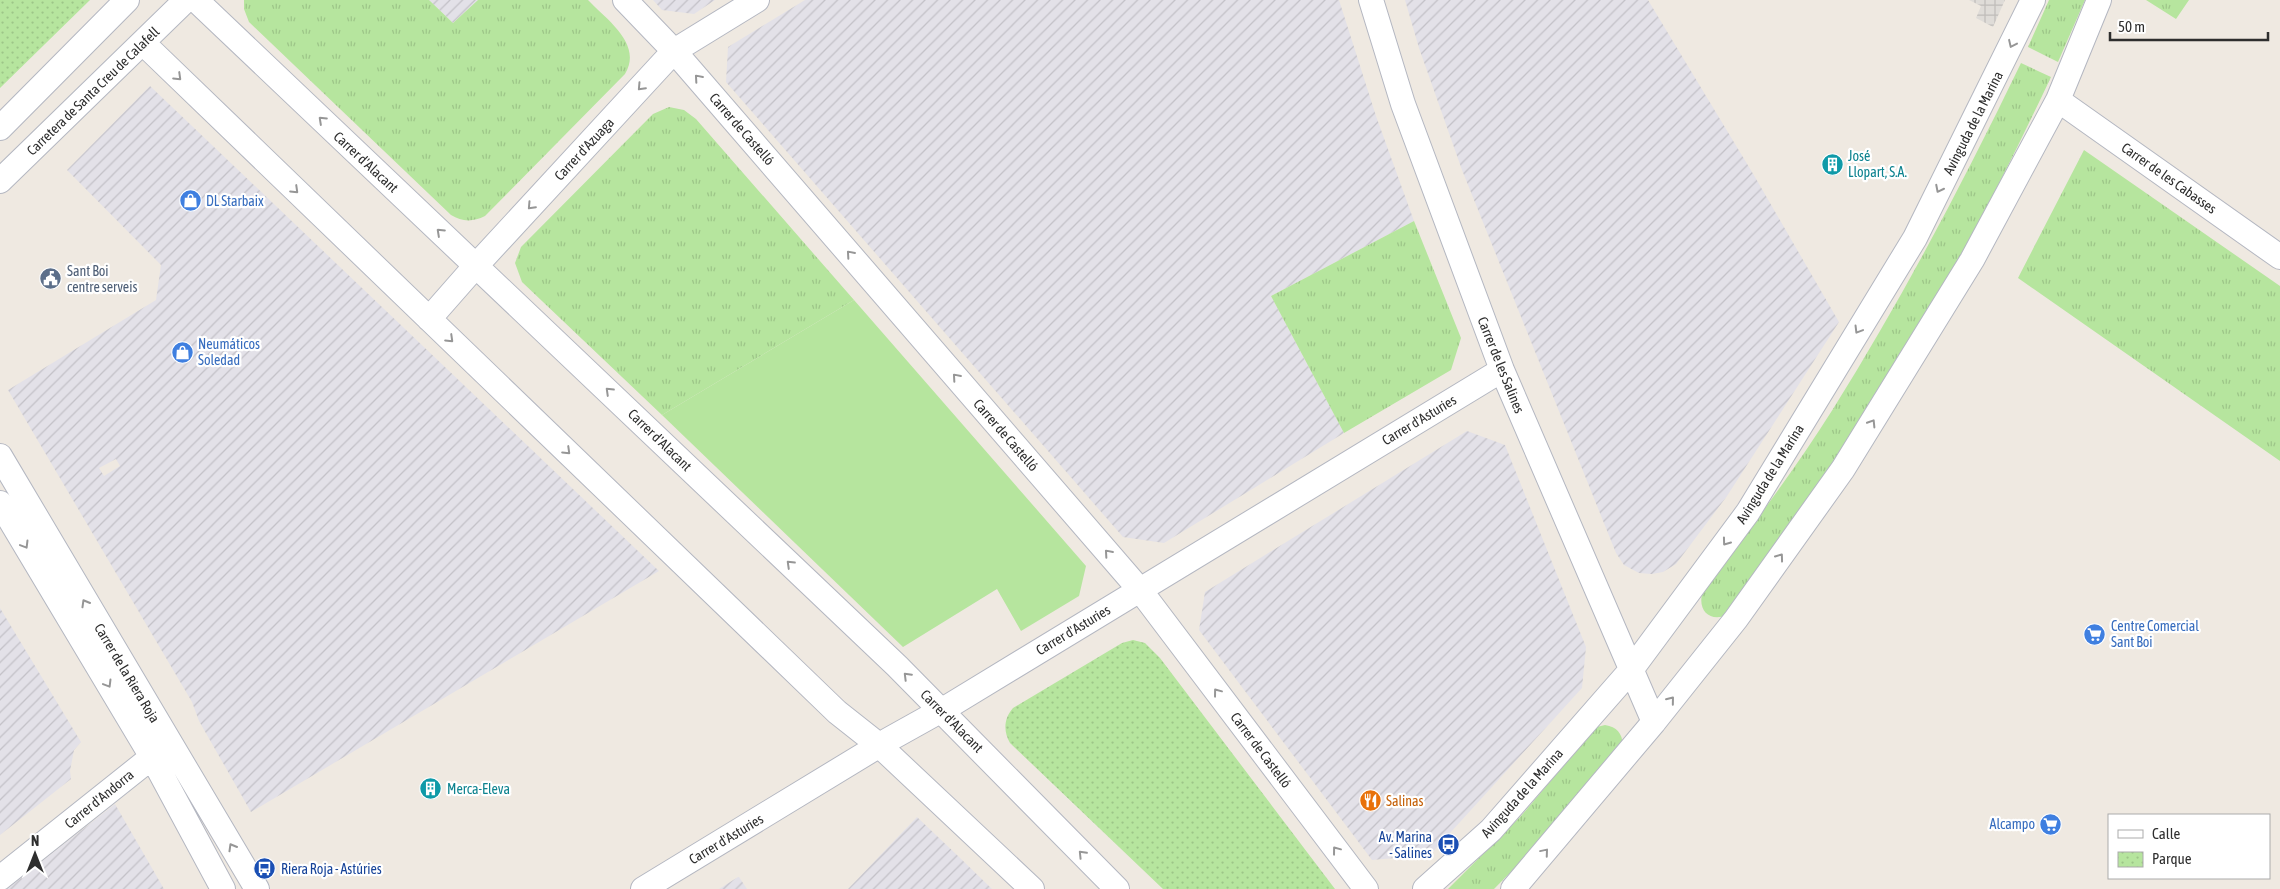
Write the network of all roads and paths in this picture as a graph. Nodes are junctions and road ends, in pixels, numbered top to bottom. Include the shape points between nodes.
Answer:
1 (127, 0) edge
2 (186, 0) edge
3 (196, 0) edge
4 (625, 0) edge
5 (757, 0) edge
6 (1371, 0) edge
7 (2033, 0) edge
8 (2100, 0) edge
9 (143, 43) junction
10 (674, 51) junction
11 (2058, 100) junction
12 (0, 128) edge
13 (0, 181) edge
14 (2280, 257) edge
15 (476, 265) junction
16 (429, 318) junction
17 (1502, 370) junction
18 (0, 456) edge
19 (0, 503) edge
20 (1140, 590) junction
21 (1631, 670) junction
22 (941, 710) junction
23 (1654, 722) junction
24 (880, 746) junction
25 (152, 757) junction
26 (0, 878) edge
27 (222, 889) edge
28 (257, 889) edge
29 (643, 889) edge
30 (1032, 889) edge
31 (1117, 889) edge
32 (1366, 889) edge
33 (1424, 889) edge
34 (1513, 889) edge

1 - 12 street
2 - 9 street, Carretera de Santa Creu de Calafell
15 -> 3 street, Carrer d'Alacant
4 - 10 street, Carrer de Castelló
5 - 10 street, Carrer d'Azuaga
6 - 17 street, Carrer de les Salines via 1403,104
7 -> 21 street, Avinguda de la Marina via 1914,238 1748,512
8 - 11 street
9 - 13 street, Carretera de Santa Creu de Calafell
9 -> 16 street
10 -> 15 street, Carrer d'Azuaga
20 -> 10 street, Carrer de Castelló
11 - 14 street, Carrer de les Cabasses
23 -> 11 street via 1736,619 1843,469 1972,260
15 - 16 street, Carrer d'Azuaga
22 -> 15 street, Carrer d'Alacant
16 -> 24 street via 836,712
17 - 20 street, Carrer d'Asturies
17 - 21 street, Carrer de les Salines
28 -> 18 street, Carrer de la Riera Roja
19 -> 25 street, Carrer de la Riera Roja
20 - 22 street, Carrer d'Asturies
32 -> 20 street, Carrer de Castelló
21 - 23 street, Carrer de les Salines
21 - 33 street, Avinguda de la Marina via 1491,830
22 - 24 street, Carrer d'Asturies
31 -> 22 street, Carrer d'Alacant
34 -> 23 street
24 - 29 street, Carrer d'Asturies
24 - 30 street
25 - 26 street, Carrer d'Andorra
25 - 27 street, Carrer de la Riera Roja

